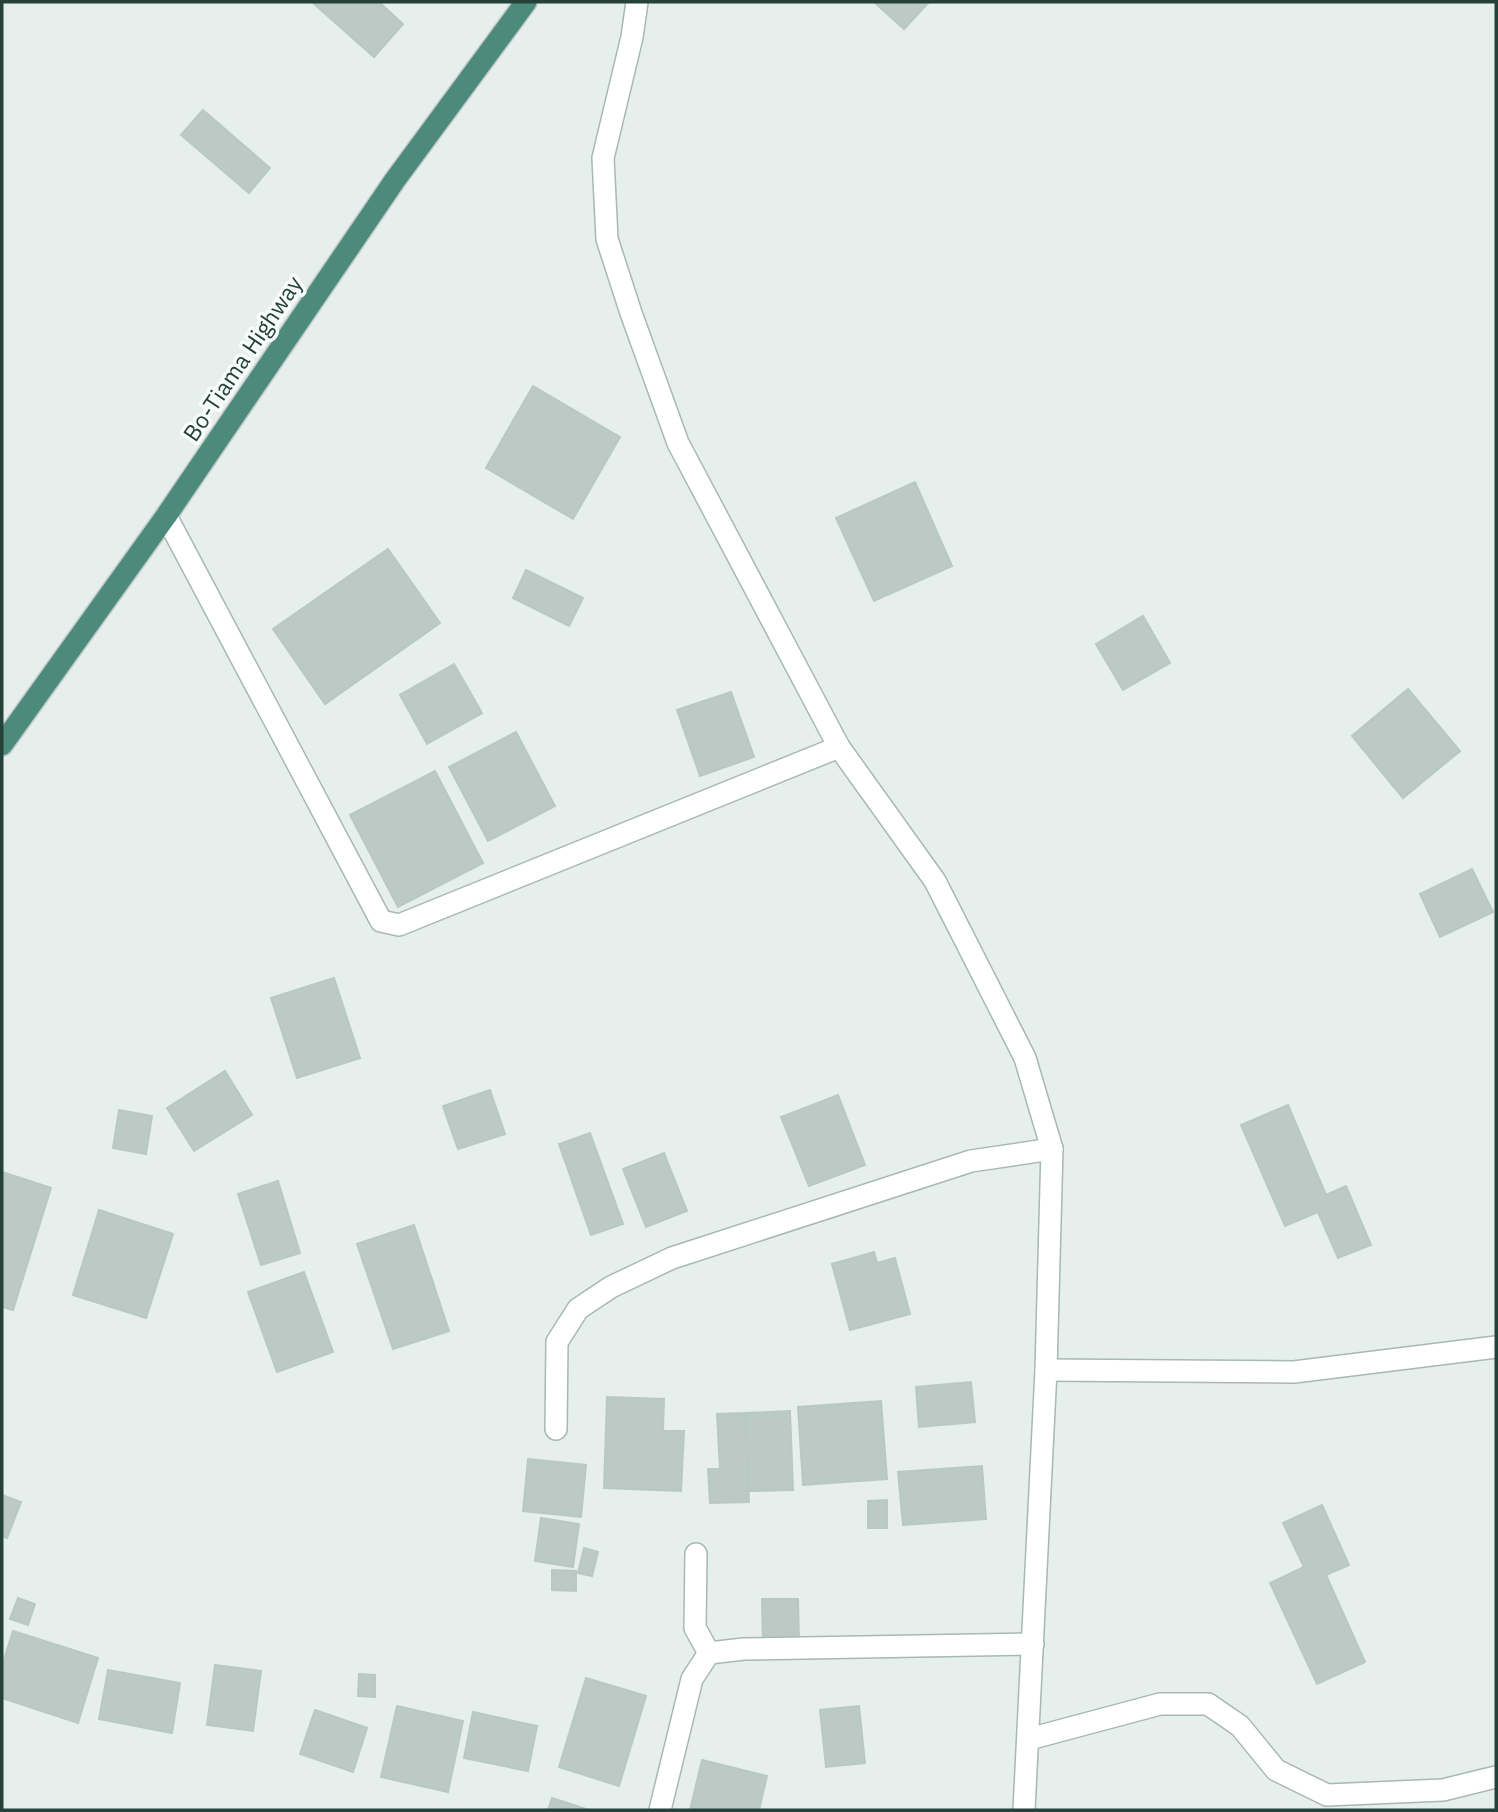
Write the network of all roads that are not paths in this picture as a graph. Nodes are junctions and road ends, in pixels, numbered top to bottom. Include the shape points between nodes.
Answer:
1 (526, 2) edge
2 (637, 2) edge
3 (166, 516) junction
4 (2, 745) edge
5 (839, 747) junction
6 (1052, 1149) junction
7 (1496, 1347) edge
8 (1046, 1370) junction
9 (556, 1429) dead end
10 (696, 1553) dead end
11 (1033, 1644) junction
12 (709, 1653) junction
13 (1029, 1739) junction
14 (1496, 1777) edge
15 (660, 1810) edge
16 (1024, 1810) edge

1 - 3 highway, Bo-Tiama Highway via 395,180
2 - 5 street via 603,158 607,239 678,443
3 - 4 highway, Bo-Tiama Highway
3 - 5 street via 381,921 399,925
5 - 6 street via 935,881 1025,1058
6 - 8 street
6 - 9 street via 971,1161 672,1258 611,1287 578,1309 557,1342
7 - 8 street via 1294,1372
8 - 11 street
10 - 12 street via 695,1628
11 - 12 street
11 - 13 street
12 - 15 street via 692,1679
13 - 14 street via 1160,1704 1208,1704 1240,1726 1276,1770 1327,1795 1443,1790
13 - 16 street

